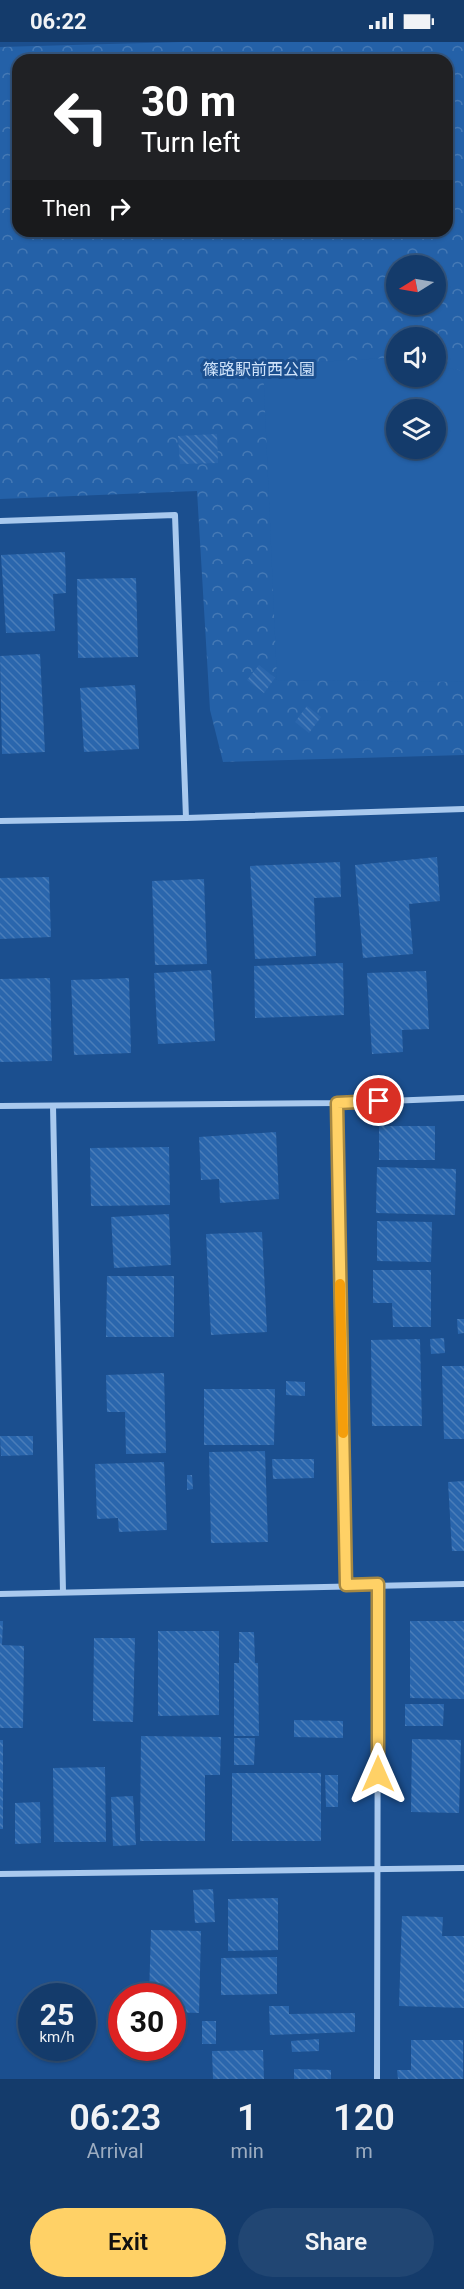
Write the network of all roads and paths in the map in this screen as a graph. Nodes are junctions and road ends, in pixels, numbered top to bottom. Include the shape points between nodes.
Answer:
1 (0, 521) edge
2 (464, 809) edge
3 (186, 818) junction
4 (0, 821) edge
5 (464, 1098) edge
6 (337, 1103) junction
7 (0, 1106) edge
8 (53, 1106) junction
9 (378, 1584) junction
10 (464, 1584) edge
11 (346, 1585) junction
12 (63, 1592) junction
13 (0, 1594) edge
14 (464, 1868) edge
15 (378, 1869) junction
16 (0, 1874) edge
17 (377, 2079) edge

1 - 3 street via 175,515
2 - 3 street
3 - 4 street
5 - 6 street
6 - 8 street
6 - 11 street
7 - 8 street
8 - 12 street
9 - 10 street
9 - 11 street
9 - 15 street
11 - 12 street
12 - 13 street
14 - 15 street
15 - 16 street
15 - 17 street

